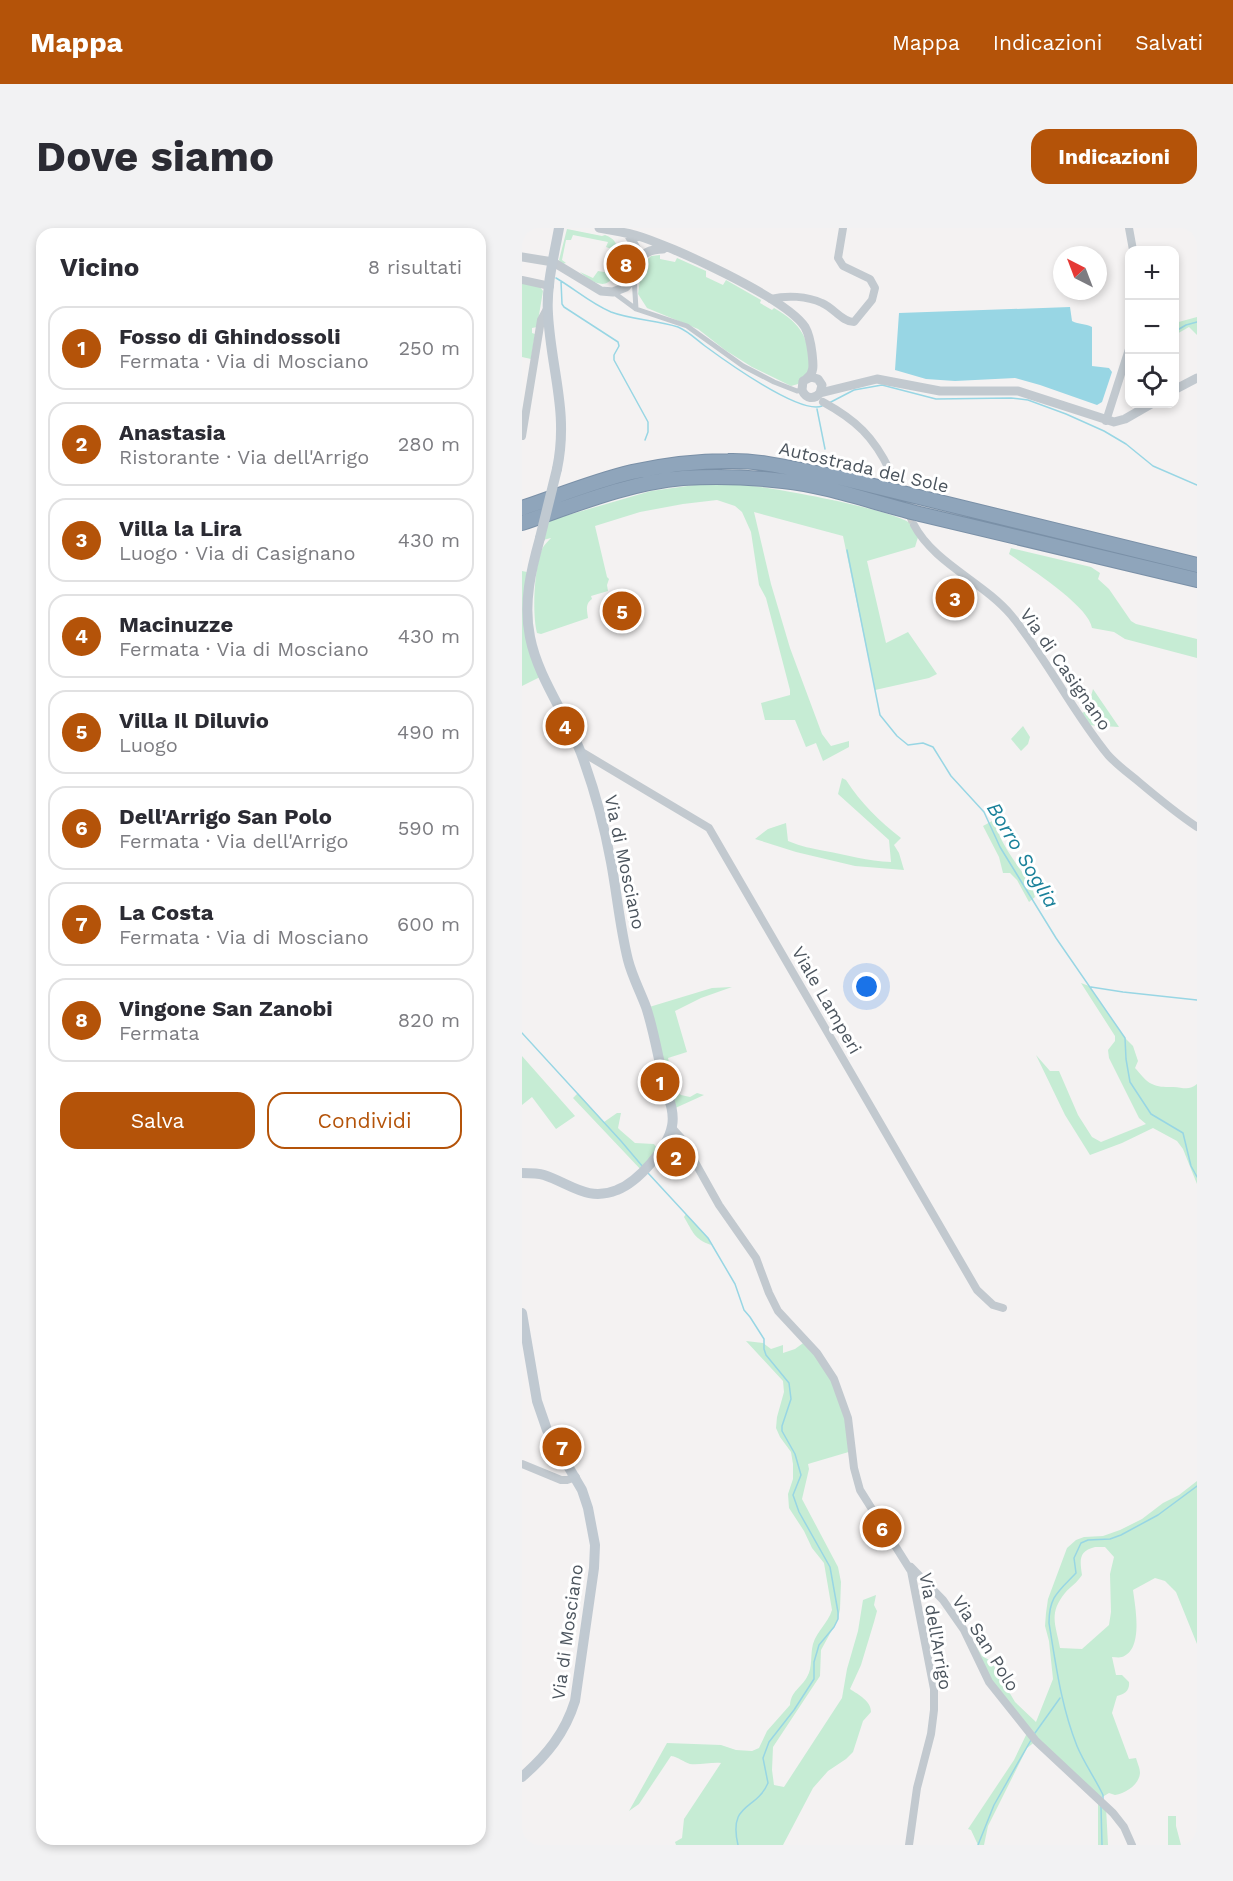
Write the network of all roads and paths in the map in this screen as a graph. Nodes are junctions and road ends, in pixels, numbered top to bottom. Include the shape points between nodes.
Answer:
1 (559, 228) edge
2 (599, 228) edge
3 (843, 228) edge
4 (1129, 228) edge
5 (629, 234) junction
6 (1132, 246) edge
7 (674, 251) junction
8 (522, 257) edge
9 (553, 265) junction
10 (635, 272) junction
11 (522, 280) edge
12 (550, 286) junction
13 (613, 292) junction
14 (771, 299) junction
15 (548, 309) junction
16 (636, 309) junction
17 (1127, 354) edge
18 (813, 362) junction
19 (807, 378) junction
20 (1197, 378) edge
21 (1179, 387) edge
22 (802, 390) junction
23 (821, 394) junction
24 (1144, 408) edge
25 (1106, 421) junction
26 (522, 436) edge
27 (890, 471) tunnel mouth
28 (522, 508) edge
29 (522, 523) edge
30 (914, 525) tunnel mouth
31 (1197, 565) edge
32 (1197, 580) edge
33 (580, 751) junction
34 (1197, 827) edge
35 (672, 1128) junction
36 (522, 1173) edge
37 (1003, 1308) dead end
38 (522, 1313) edge
39 (522, 1464) edge
40 (576, 1477) junction
41 (909, 1565) junction
42 (522, 1777) edge
43 (909, 1845) edge
44 (1132, 1845) edge

1 - 9 main road, Via di Mosciano
2 - 5 street
3 - 14 street via 839,262 870,279 875,288 872,300 855,322 823,303 785,296
4 - 6 street
5 - 7 street
5 - 10 street via 636,248
7 - 10 street via 647,252
7 - 14 street
8 - 9 street
9 - 12 main road, Via di Mosciano
9 - 13 street via 601,291
10 - 13 street via 626,287
10 - 16 street
11 - 12 street
12 - 15 main road, Via di Mosciano
13 - 16 street
14 - 18 street via 805,327
15 - 26 street via 541,320
15 - 33 main road, Via di Mosciano, bridge via 562,431 557,469 530,579 528,626 544,676
16 - 22 street via 687,326 743,366 774,382
17 - 25 street
18 - 19 street
18 - 23 street
19 - 22 street
19 - 23 street via 813,377
20 - 21 street
22 - 23 street via 805,395
23 - 25 street via 877,379 940,391 1018,391
23 - 27 street via 872,439
24 - 25 street via 1125,419
28 - 31 highway, Autostrada del Sole via 653,468 728,461 775,464
29 - 32 highway, Autostrada del Sole via 644,484 721,477 783,481
30 - 34 street, Via di Casignano via 946,562 1010,614 1116,763
33 - 35 main road, Via di Mosciano via 603,819 628,960 646,1008
33 - 37 street, Viale Lamperi via 709,828 977,1290 993,1305
35 - 36 main road via 663,1146 634,1181 606,1193 577,1190 543,1174
35 - 41 street, Via dell'Arrigo via 756,1258 778,1311 817,1353 834,1379 848,1418 860,1490
38 - 40 main road, Via di Mosciano via 541,1414
39 - 40 street via 561,1480
40 - 42 main road, Via di Mosciano via 588,1508 595,1545 575,1701 564,1730
41 - 43 street, Via dell'Arrigo via 934,1689 934,1710
41 - 44 street, Via San Polo via 943,1600 964,1630 988,1682 1036,1741 1113,1813

